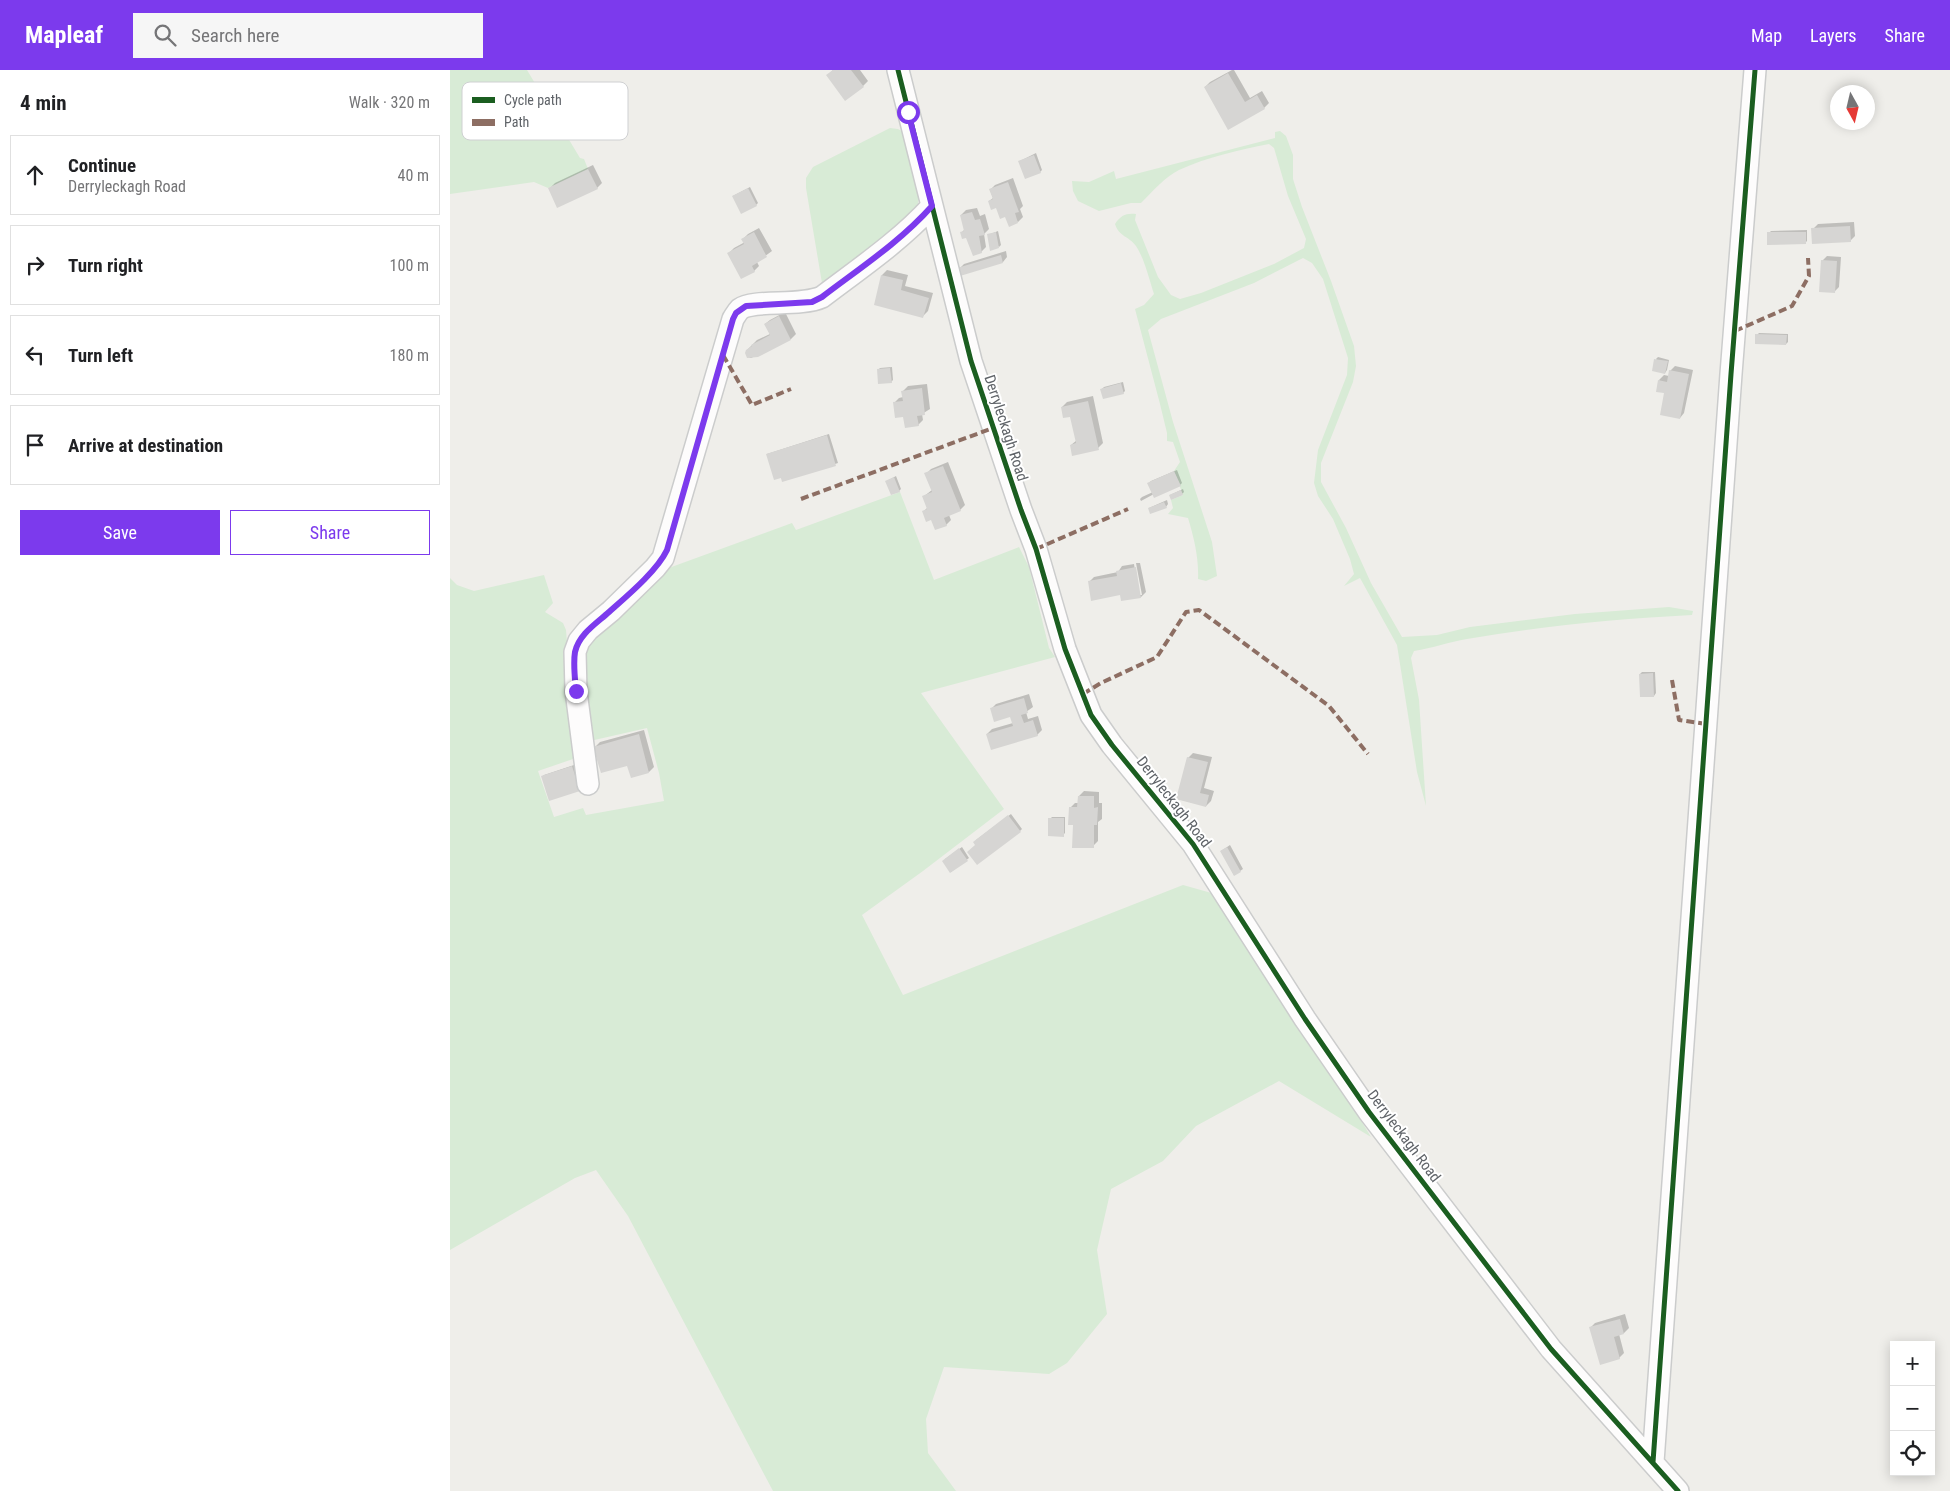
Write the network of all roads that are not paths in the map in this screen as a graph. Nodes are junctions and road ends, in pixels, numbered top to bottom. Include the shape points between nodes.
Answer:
1 (898, 70) edge
2 (1755, 70) edge
3 (932, 206) junction
4 (588, 784) dead end
5 (1653, 1462) junction
6 (1678, 1491) edge

1 - 3 street, Derryleckagh Road
2 - 5 street
3 - 4 street via 896,242 822,297 812,302 746,306 736,313 667,550 655,568 588,630 575,652 576,691
3 - 5 street, Derryleckagh Road via 971,361 1036,549 1065,649 1091,715 1193,844 1369,1112 1552,1349
5 - 6 street, Derryleckagh Road

